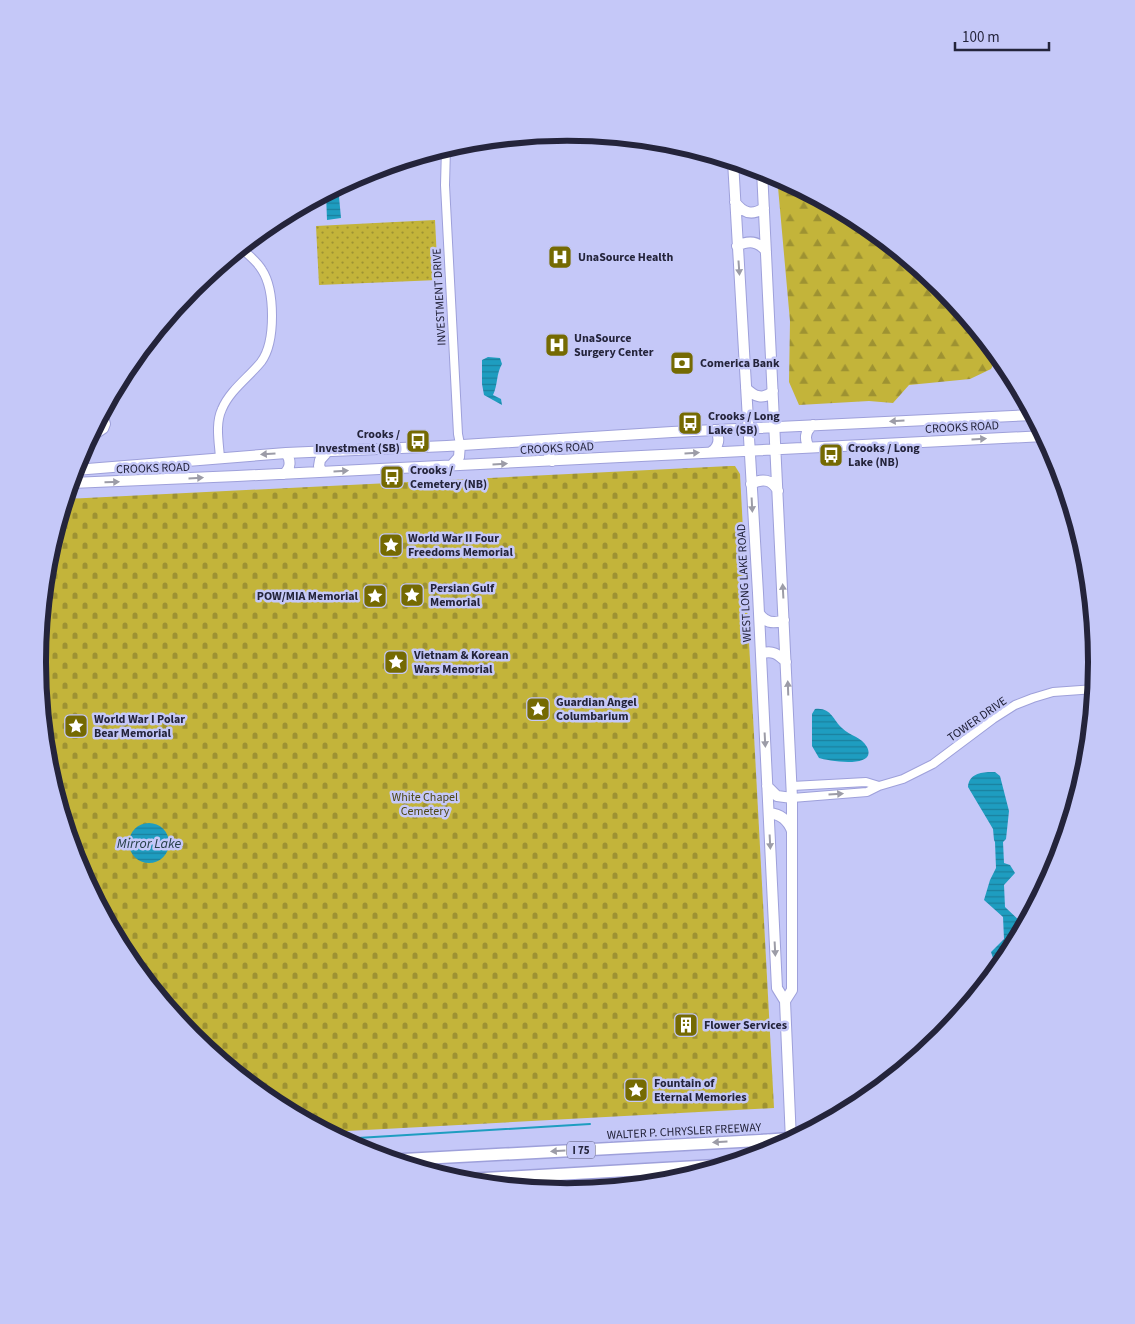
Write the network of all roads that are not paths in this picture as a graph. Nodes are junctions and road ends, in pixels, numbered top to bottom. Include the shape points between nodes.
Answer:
1 (446, 156) edge
2 (733, 168) edge
3 (762, 178) edge
4 (735, 202) junction
5 (764, 208) junction
6 (737, 246) junction
7 (766, 251) junction
8 (245, 252) edge
9 (746, 388) junction
10 (773, 392) junction
11 (1027, 415) edge
12 (105, 421) edge
13 (813, 425) junction
14 (775, 427) junction
15 (748, 428) junction
16 (716, 430) junction
17 (100, 432) edge
18 (1037, 436) edge
19 (559, 439) junction
20 (460, 444) junction
21 (809, 447) junction
22 (776, 449) junction
23 (749, 450) junction
24 (328, 451) junction
25 (711, 452) junction
26 (286, 453) junction
27 (220, 458) junction
28 (552, 461) junction
29 (159, 463) junction
30 (451, 466) junction
31 (84, 469) edge
32 (322, 472) junction
33 (284, 474) junction
34 (154, 480) junction
35 (78, 483) edge
36 (751, 484) junction
37 (778, 491) junction
38 (759, 613) junction
39 (784, 620) junction
40 (761, 654) junction
41 (786, 662) junction
42 (1088, 689) edge
43 (767, 786) junction
44 (792, 786) junction
45 (879, 786) junction
46 (792, 798) junction
47 (769, 813) junction
48 (792, 832) junction
49 (773, 909) junction
50 (792, 914) junction
51 (785, 1001) junction
52 (791, 1133) edge
53 (776, 1139) edge
54 (411, 1159) edge
55 (695, 1167) edge
56 (494, 1178) edge

1 - 20 street, INVESTMENT DRIVE via 453,353
2 - 4 main road, WEST LONG LAKE ROAD
3 - 5 main road, WEST LONG LAKE ROAD
4 - 5 main road via 748,213
4 - 6 main road, WEST LONG LAKE ROAD
5 - 7 main road, WEST LONG LAKE ROAD
6 - 7 main road via 754,242
6 -> 9 main road, WEST LONG LAKE ROAD
7 - 10 main road, WEST LONG LAKE ROAD
8 - 27 street via 260,267 268,283 271,337 265,356 222,409 218,427
9 - 10 main road via 759,397
9 - 15 main road, WEST LONG LAKE ROAD
10 - 14 main road, WEST LONG LAKE ROAD
11 -> 13 main road, CROOKS ROAD
12 - 17 street via 104,429
13 - 14 main road, CROOKS ROAD
13 - 21 main road via 806,434
14 - 15 main road, CROOKS ROAD
14 - 22 main road, WEST LONG LAKE ROAD
15 - 16 main road, CROOKS ROAD
15 - 23 main road, WEST LONG LAKE ROAD
16 - 19 main road, CROOKS ROAD
16 - 25 main road via 718,442
21 -> 18 main road, CROOKS ROAD
19 - 20 main road, CROOKS ROAD
19 - 28 main road via 549,448
20 - 24 main road, CROOKS ROAD
20 - 30 main road via 459,457
21 - 22 main road, CROOKS ROAD
22 - 23 main road, CROOKS ROAD
22 - 37 main road, WEST LONG LAKE ROAD
23 - 25 main road, CROOKS ROAD
23 - 36 main road, WEST LONG LAKE ROAD
24 - 26 main road, CROOKS ROAD
24 - 32 main road via 320,460
28 -> 25 main road, CROOKS ROAD
26 -> 27 main road, CROOKS ROAD
26 - 33 main road via 290,464
27 - 29 main road, CROOKS ROAD
30 -> 28 main road, CROOKS ROAD
29 - 31 main road, CROOKS ROAD
29 - 34 main road via 153,470
32 -> 30 main road, CROOKS ROAD
32 - 33 main road, CROOKS ROAD
34 -> 33 main road, CROOKS ROAD
35 -> 34 main road, CROOKS ROAD
36 - 37 main road via 767,480
36 -> 38 main road, WEST LONG LAKE ROAD
39 -> 37 main road, WEST LONG LAKE ROAD
38 - 39 main road via 771,622
38 - 40 main road, WEST LONG LAKE ROAD
39 - 41 main road, WEST LONG LAKE ROAD
40 - 41 main road via 774,653
40 -> 43 main road, WEST LONG LAKE ROAD
44 -> 41 main road, WEST LONG LAKE ROAD
42 - 45 street, TOWER DRIVE via 1052,692 1015,705 922,771
43 - 46 main road via 777,796
43 - 47 main road, WEST LONG LAKE ROAD
44 - 45 street, TOWER DRIVE via 866,782
44 - 46 main road, WEST LONG LAKE ROAD
46 -> 45 street, TOWER DRIVE via 867,792
46 - 48 main road, WEST LONG LAKE ROAD
47 - 48 main road via 782,817
47 -> 49 main road, WEST LONG LAKE ROAD
48 - 50 main road, WEST LONG LAKE ROAD
49 - 50 main road via 780,915
49 -> 51 main road, WEST LONG LAKE ROAD via 777,988
50 - 51 main road, WEST LONG LAKE ROAD via 792,990
51 - 52 main road, WEST LONG LAKE ROAD
53 -> 54 highway, WALTER P. CHRYSLER FREEWAY / I 75, bridge
55 - 56 highway, I 75

